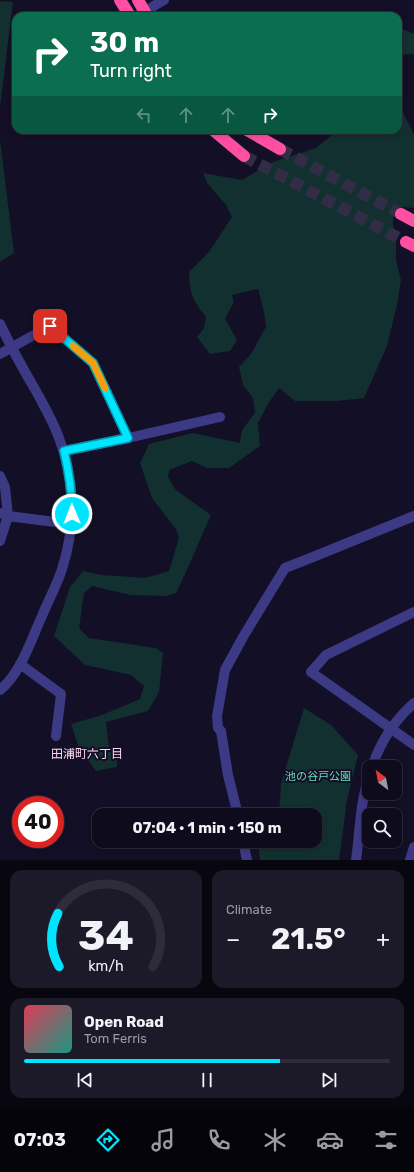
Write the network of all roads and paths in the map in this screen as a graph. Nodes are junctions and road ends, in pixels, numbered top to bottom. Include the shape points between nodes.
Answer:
1 (120, 0) edge
2 (138, 0) edge
3 (164, 0) edge
4 (128, 12) edge
5 (142, 12) edge
6 (147, 12) edge
7 (218, 134) edge
8 (254, 134) edge
9 (280, 149) tunnel mouth
10 (244, 156) tunnel mouth
11 (401, 214) tunnel mouth
12 (414, 221) edge
13 (0, 324) edge
14 (12, 347) junction
15 (0, 354) edge
16 (220, 417) dead end
17 (128, 438) junction
18 (64, 451) junction
19 (0, 476) edge
20 (4, 515) edge
21 (414, 516) edge
22 (71, 524) junction
23 (0, 540) edge
24 (414, 612) edge
25 (20, 664) junction
26 (0, 690) edge
27 (414, 703) edge
28 (391, 729) junction
29 (56, 736) dead end
30 (414, 745) edge
31 (375, 760) edge
32 (364, 800) edge
33 (236, 808) edge
34 (414, 847) edge
35 (245, 848) edge
36 (247, 860) edge
37 (356, 860) edge
38 (410, 860) edge

1 - 4 highway
2 - 5 highway
3 - 6 street
7 - 10 highway
8 - 9 highway
11 - 12 highway
13 - 14 street
14 - 15 street
14 - 17 street via 50,326 93,363
14 - 18 street via 51,419
16 - 17 street
17 - 18 street
18 - 22 street via 71,487
19 - 20 street via 5,487
20 - 22 street
20 - 23 street
21 - 33 street via 285,568 225,670 217,716
22 - 25 street via 62,569
24 - 28 street via 326,655 311,672
25 - 26 street
25 - 29 street via 61,694
27 - 28 street
28 - 30 street
28 - 31 street
32 - 37 street
34 - 38 street
35 - 36 street

